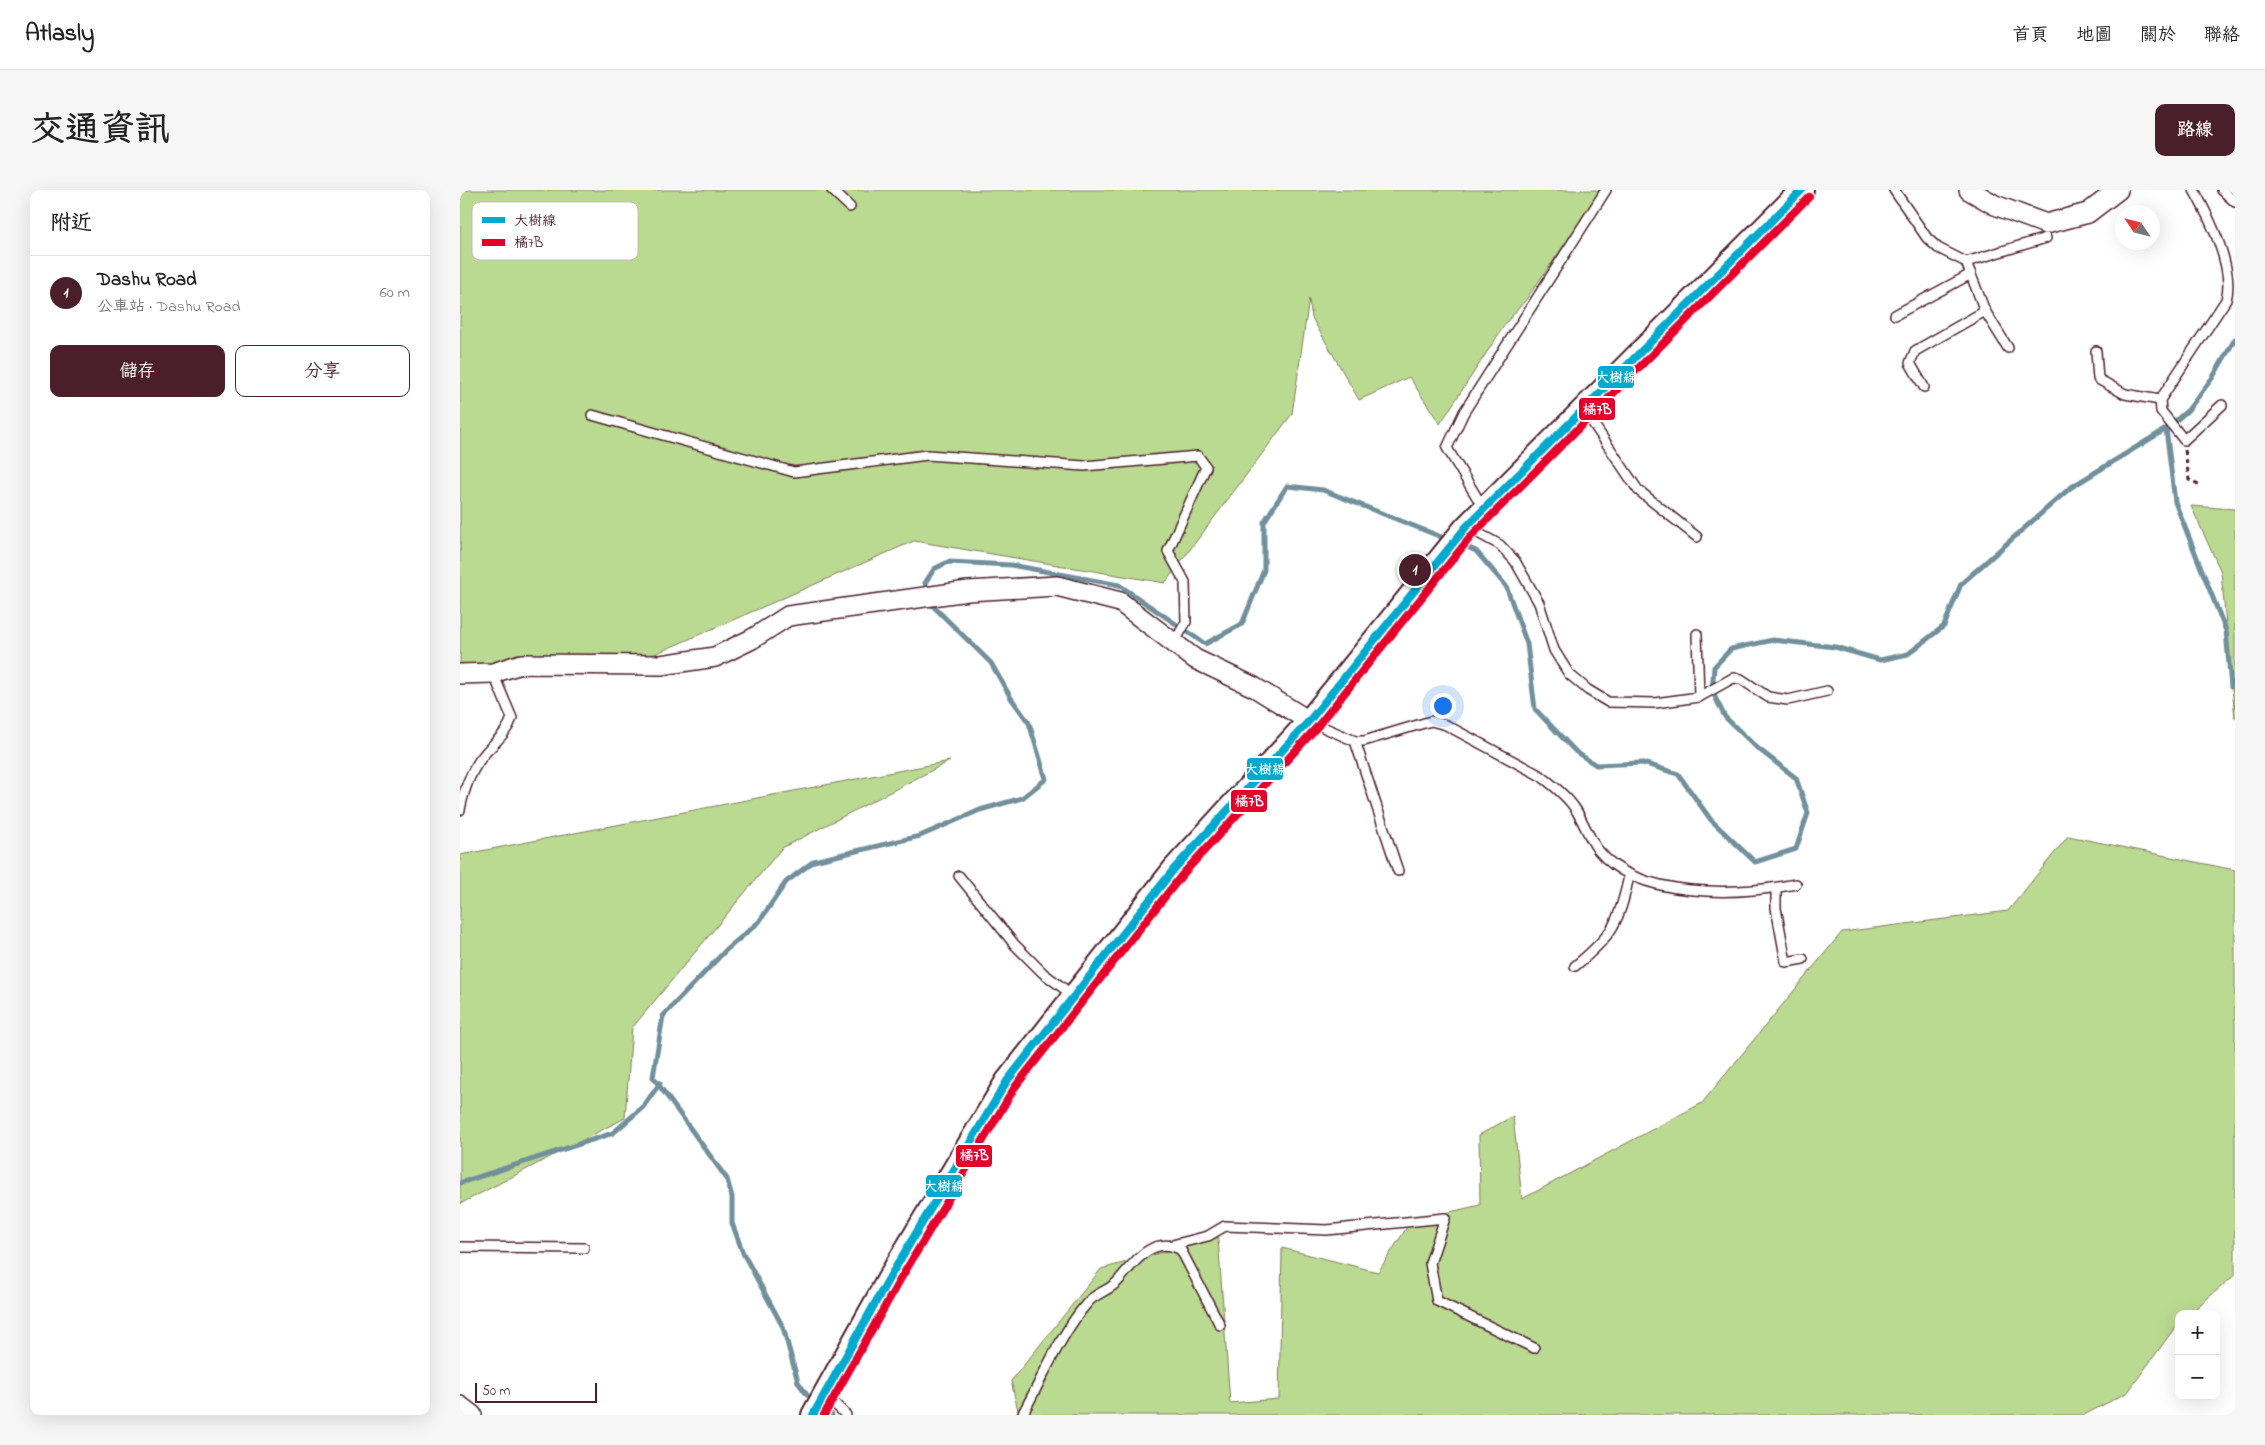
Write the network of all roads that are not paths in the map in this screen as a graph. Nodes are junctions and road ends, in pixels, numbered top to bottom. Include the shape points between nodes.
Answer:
1 (832, 190) edge
2 (1606, 190) edge
3 (1802, 190) edge
4 (1894, 190) edge
5 (1971, 190) edge
6 (2118, 190) edge
7 (2194, 190) edge
8 (2222, 190) edge
9 (2235, 202) edge
10 (850, 207) dead end
11 (2046, 238) dead end
12 (1966, 262) junction
13 (1971, 274) junction
14 (1985, 310) junction
15 (1895, 315) dead end
16 (2008, 348) dead end
17 (2096, 351) dead end
18 (1924, 387) dead end
19 (2160, 400) junction
20 (2222, 405) dead end
21 (1584, 410) junction
22 (592, 415) dead end
23 (1484, 509) junction
24 (1466, 527) junction
25 (1697, 537) dead end
26 (1697, 634) dead end
27 (1174, 643) junction
28 (493, 673) junction
29 (460, 674) edge
30 (1827, 691) dead end
31 (1699, 697) junction
32 (1309, 721) junction
33 (1355, 741) junction
34 (460, 810) edge
35 (1398, 871) dead end
36 (959, 876) dead end
37 (1629, 876) junction
38 (1796, 884) dead end
39 (1776, 888) junction
40 (1803, 959) dead end
41 (1575, 966) dead end
42 (1074, 996) junction
43 (1172, 1245) junction
44 (460, 1247) edge
45 (584, 1248) dead end
46 (1220, 1325) dead end
47 (1534, 1348) dead end
48 (825, 1394) junction
49 (460, 1406) edge
50 (472, 1415) edge
51 (813, 1415) edge
52 (846, 1415) edge
53 (1022, 1415) edge

1 - 10 lane
2 - 23 lane via 1464,412 1447,448
3 - 21 street
4 - 12 lane via 1927,238 1938,248
5 - 6 street via 1995,205 2046,224 2088,213
7 - 19 lane via 2226,255 2231,290
8 - 9 lane
11 - 12 lane
12 - 13 lane
13 - 14 lane
13 - 15 lane
14 - 16 lane
14 - 18 lane via 1915,351 1910,363
17 - 19 lane via 2098,379 2125,394
19 - 20 lane via 2161,412 2184,440
21 - 23 street
21 - 25 lane via 1638,490
22 - 27 lane via 794,472 927,455 1084,466 1198,456 1206,467 1168,551 1185,582 1186,622
23 - 24 street
24 - 31 lane via 1500,545 1515,561 1539,603 1554,650 1569,674 1588,690 1608,702 1655,703
24 - 32 street
26 - 31 lane
27 - 28 street via 1120,602 1056,586 968,591 788,616 715,657 661,665 521,664
27 - 32 street via 1195,659 1254,687
28 - 29 street
28 - 34 lane via 512,718 507,730 484,754 465,786
30 - 31 lane via 1788,700 1768,696 1741,679 1733,678
32 - 33 lane
32 - 42 street via 1174,869
33 - 35 lane
33 - 37 lane via 1431,721 1446,725 1552,784 1576,808 1598,850
36 - 42 lane via 1015,945 1043,973
37 - 39 lane via 1700,892
37 - 41 lane via 1622,910 1614,927 1600,946
38 - 39 lane
39 - 40 lane via 1776,908 1786,962
42 - 48 street via 1007,1081 888,1280
43 - 46 lane via 1181,1250
43 - 47 lane via 1208,1236 1225,1226 1328,1230 1445,1218 1430,1263 1437,1302
43 - 53 lane via 1141,1254 1118,1281 1089,1301 1068,1331
44 - 45 lane
48 - 51 street
48 - 52 lane
49 - 50 street

